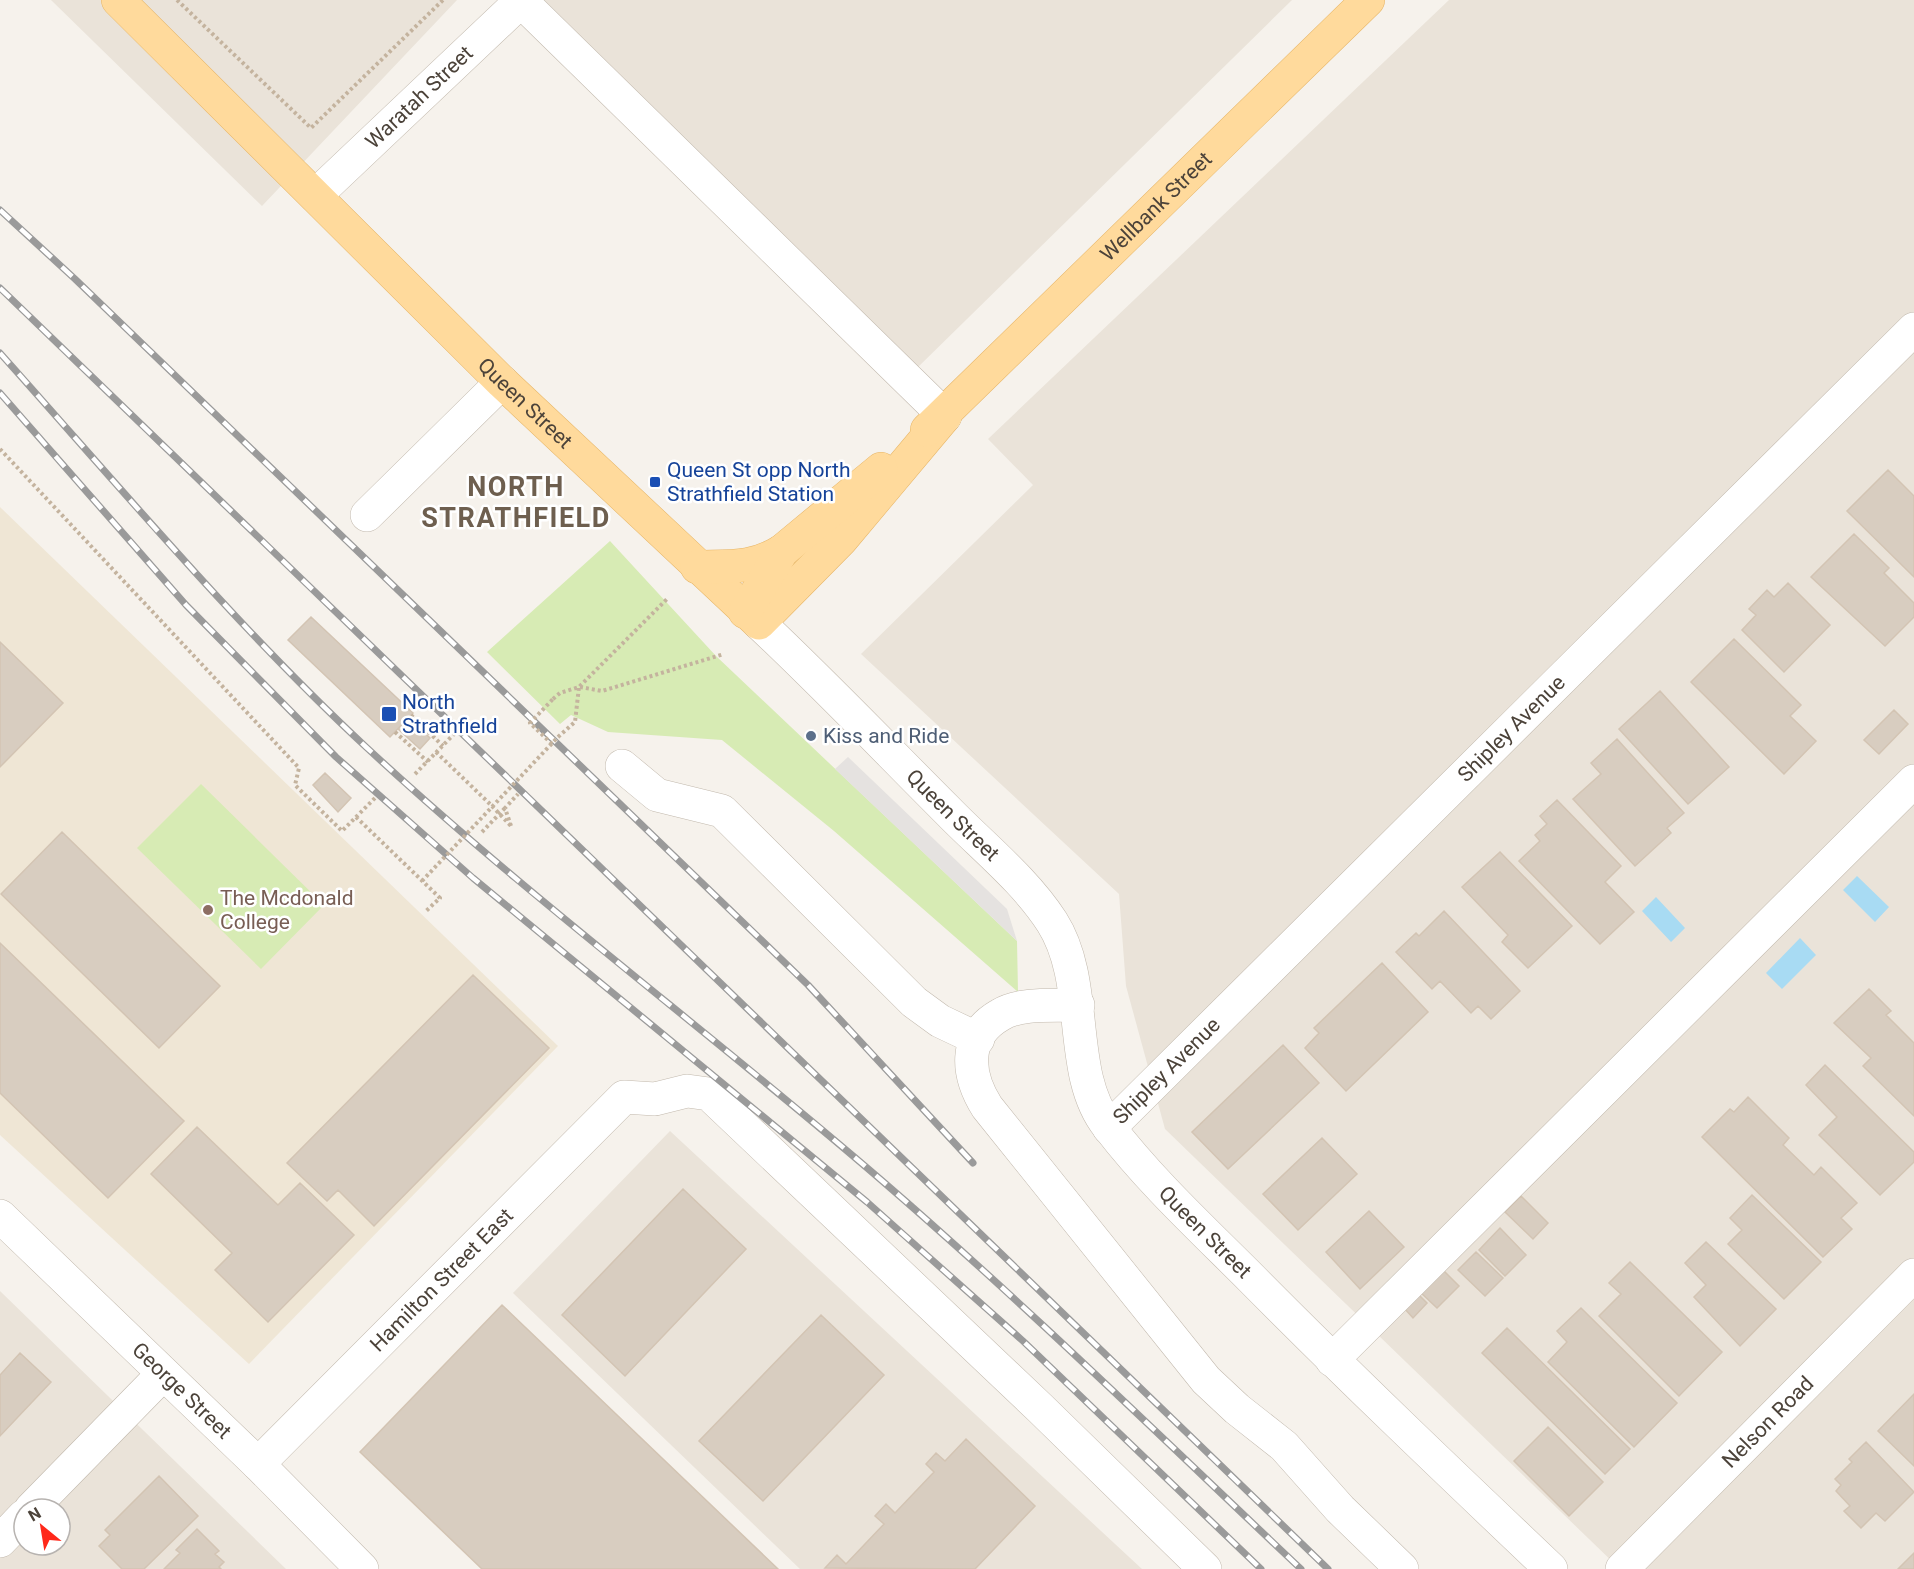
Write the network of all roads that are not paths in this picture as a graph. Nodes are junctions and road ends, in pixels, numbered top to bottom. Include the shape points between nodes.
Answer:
1 (118, 0) edge
2 (1368, 0) edge
3 (522, 1) edge
4 (316, 195) junction
5 (1914, 329) edge
6 (502, 382) junction
7 (945, 416) junction
8 (367, 515) dead end
9 (782, 551) junction
10 (697, 567) junction
11 (752, 618) junction
12 (622, 766) dead end
13 (1914, 781) edge
14 (1078, 1005) junction
15 (978, 1039) junction
16 (1109, 1128) junction
17 (0, 1216) edge
18 (1914, 1275) edge
19 (1332, 1360) junction
20 (163, 1374) junction
21 (258, 1464) junction
22 (43, 1497) edge
23 (12, 1528) edge
24 (0, 1541) edge
25 (362, 1569) edge
26 (1205, 1569) edge
27 (1402, 1569) edge
28 (1551, 1569) edge
29 (1622, 1569) edge

1 - 4 main road, Queen Street
2 - 7 main road, Wellbank Street
3 - 4 street, Waratah Street
3 - 7 street
4 - 6 main road, Queen Street
5 - 16 street, Shipley Avenue
6 - 8 street
6 - 10 main road, Queen Street
7 - 9 main road, Wellbank Street
7 - 11 main road, Wellbank Street via 841,540
9 - 10 main road via 754,564
9 - 11 main road, Wellbank Street
10 - 11 main road, Queen Street
11 - 14 street, Queen Street via 1033,897 1052,922 1065,950
12 - 15 street via 657,795 722,811 914,1002 940,1021
13 - 19 street
14 - 15 street via 1010,1011 1000,1015
14 - 16 street, Queen Street via 1087,1078 1095,1109
15 - 27 street via 970,1068 987,1107 1148,1311 1206,1380 1284,1446 1340,1509
16 - 19 street, Queen Street via 1177,1204
17 - 20 street, George Street
18 - 29 street, Nelson Road
19 - 28 street, Queen Street
20 - 21 street, George Street
20 - 22 street
21 - 25 street, George Street
21 - 26 street, Hamilton Street East via 624,1097 655,1099 687,1091 709,1094
23 - 24 street

